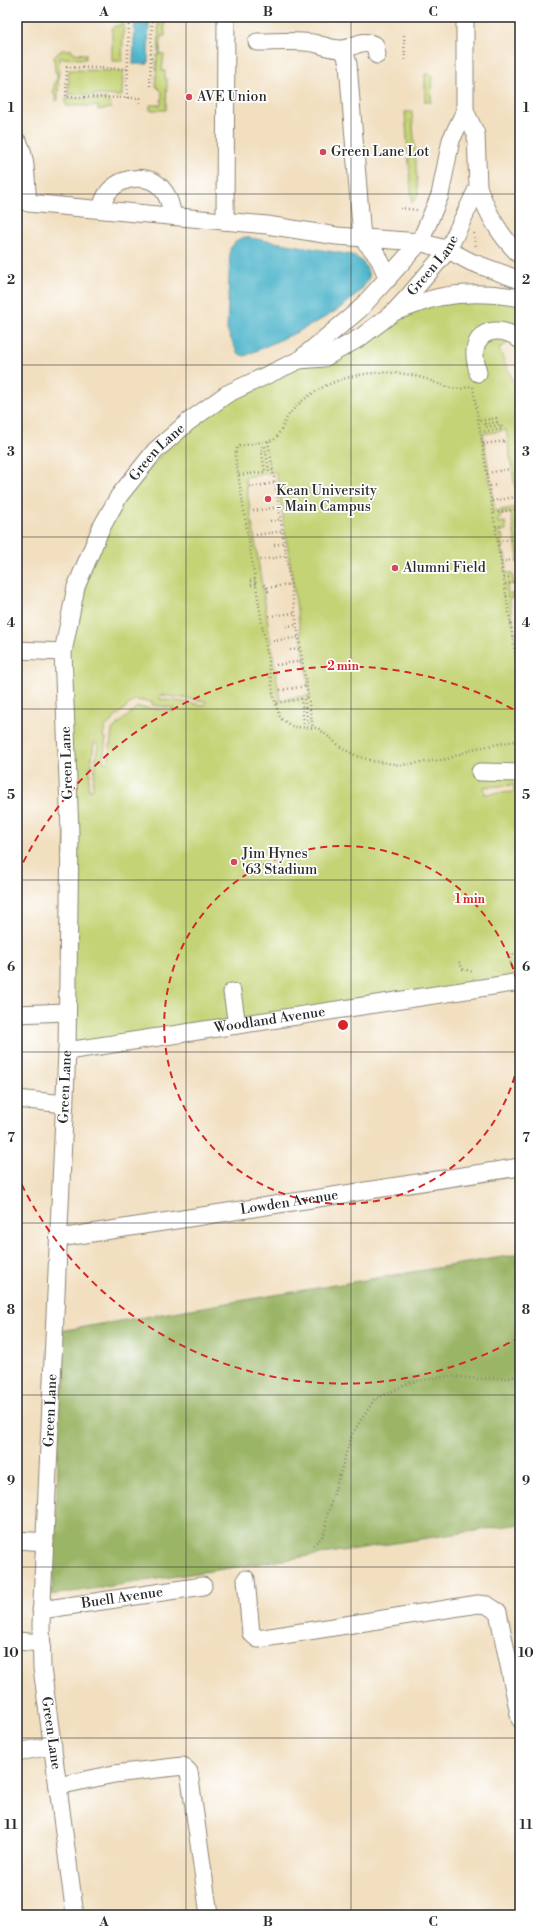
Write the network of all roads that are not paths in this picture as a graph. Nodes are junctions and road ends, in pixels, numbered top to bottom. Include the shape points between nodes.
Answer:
1 (226, 17) edge
2 (465, 17) edge
3 (257, 42) dead end
4 (344, 49) junction
5 (377, 55) dead end
6 (465, 111) junction
7 (17, 141) edge
8 (478, 186) junction
9 (101, 209) junction
10 (173, 216) junction
11 (225, 221) junction
12 (362, 238) junction
13 (420, 242) junction
14 (448, 250) junction
15 (520, 255) edge
16 (388, 279) junction
17 (520, 280) edge
18 (520, 298) edge
19 (394, 312) junction
20 (520, 340) edge
21 (299, 360) junction
22 (478, 373) dead end
23 (17, 650) edge
24 (63, 652) junction
25 (480, 772) dead end
26 (520, 773) edge
27 (518, 974) edge
28 (232, 992) dead end
29 (66, 1012) junction
30 (17, 1014) edge
31 (237, 1025) junction
32 (67, 1051) junction
33 (17, 1099) edge
34 (65, 1104) junction
35 (520, 1167) edge
36 (59, 1238) junction
37 (17, 1540) edge
38 (45, 1542) junction
39 (246, 1579) dead end
40 (203, 1586) dead end
41 (41, 1610) junction
42 (17, 1641) edge
43 (42, 1643) junction
44 (520, 1719) edge
45 (53, 1746) junction
46 (17, 1752) edge
47 (58, 1786) junction
48 (75, 1915) edge
49 (209, 1915) edge

1 - 11 street
2 - 6 street, Green Lane
3 - 4 street via 314,43 332,49
4 - 5 street via 357,43 369,42 375,45
4 - 12 street via 348,64
6 - 8 street, Green Lane via 476,134
6 - 13 street, Green Lane via 451,140 440,195
7 - 9 street via 23,155 28,203
8 - 14 street, Green Lane
8 - 15 street via 490,217 501,235
9 - 10 street
9 - 10 street via 109,190 125,180 138,178 154,182 163,189
10 - 11 street
11 - 12 street
12 - 13 street
12 - 16 street via 378,256
13 - 14 street
13 - 16 street, Green Lane
14 - 17 street via 471,262
14 - 19 street, Green Lane
16 - 21 street, Green Lane via 359,310
18 - 19 street via 467,293 439,297
19 - 21 street, Green Lane via 361,337 324,358
20 - 22 street via 501,330 488,332 481,337 475,351
21 - 24 street, Green Lane via 227,394 210,405 174,433 142,467 120,496 88,556 76,587
23 - 24 street
24 - 29 street, Green Lane via 70,833
25 - 26 street
27 - 31 street, Woodland Avenue
28 - 31 street
29 - 30 street
29 - 32 street, Green Lane
31 - 32 street, Woodland Avenue
32 - 34 street, Green Lane
33 - 34 street
34 - 36 street, Green Lane
35 - 36 street, Lowden Avenue
36 - 38 street, Green Lane
37 - 38 street
38 - 41 street, Green Lane
39 - 44 street via 251,1633 258,1639 478,1604 487,1605 498,1612
40 - 41 street, Buell Avenue
41 - 43 street, Green Lane
42 - 43 street
43 - 45 street, Green Lane via 42,1668
45 - 46 street
45 - 47 street, Green Lane
47 - 48 street, Green Lane
47 - 49 street via 114,1774 183,1766 189,1772

